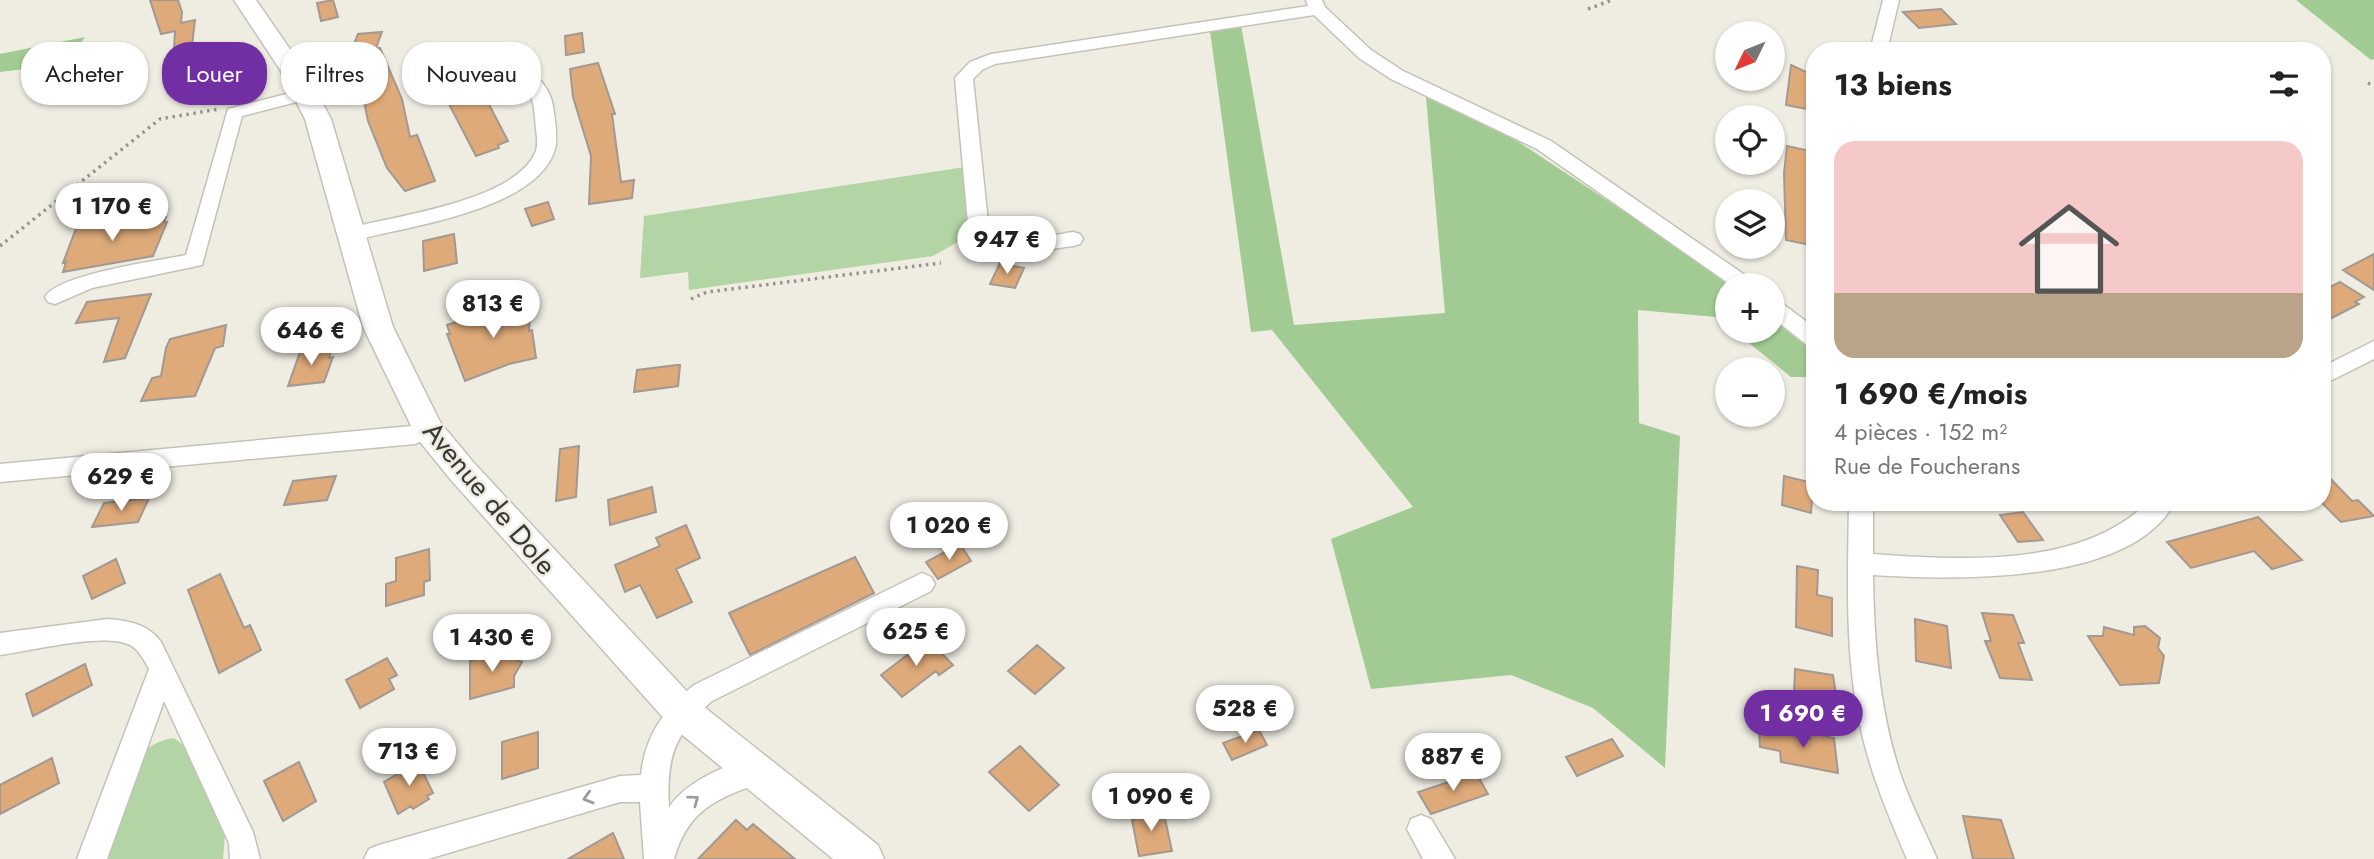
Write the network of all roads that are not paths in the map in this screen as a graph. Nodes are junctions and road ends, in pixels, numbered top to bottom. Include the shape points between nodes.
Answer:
1 (245, 0) edge
2 (1891, 0) edge
3 (1316, 5) edge
4 (1880, 42) edge
5 (281, 55) edge
6 (541, 91) edge
7 (281, 101) edge
8 (311, 105) edge
9 (352, 234) junction
10 (1073, 239) dead end
11 (1728, 273) edge
12 (55, 297) dead end
13 (1785, 316) edge
14 (1806, 333) edge
15 (2374, 349) edge
16 (2331, 372) edge
17 (428, 429) junction
18 (0, 473) edge
19 (1861, 511) edge
20 (2154, 511) edge
21 (1860, 562) junction
22 (922, 584) dead end
23 (0, 644) edge
24 (162, 669) junction
25 (681, 711) junction
26 (754, 772) junction
27 (655, 788) junction
28 (1421, 829) dead end
29 (659, 857) edge
30 (92, 859) edge
31 (244, 859) edge
32 (379, 859) edge
33 (864, 859) edge
34 (1440, 859) edge
35 (1922, 859) edge

1 - 5 main road, Avenue de Dole
2 - 4 street
3 - 10 street via 991,59 976,66 964,78 979,234 998,246
3 - 11 street via 1397,75 1544,145
6 - 9 street via 547,142 526,177 472,204
7 - 12 street via 234,113 195,260 88,282
8 - 9 main road, Avenue de Dole via 326,139
9 - 17 main road, Avenue de Dole via 378,327
13 - 14 street
15 - 16 street
17 - 18 street via 415,435
17 - 25 main road, Avenue de Dole
19 - 21 street
20 - 21 street via 2122,536 2071,556 2002,565
21 - 35 street via 1864,661 1872,717 1885,769
22 - 25 street via 703,693
23 - 24 street via 115,630 146,642
24 - 30 street
24 - 31 street via 243,842
25 - 26 main road, Avenue de Dole
25 - 27 street via 659,748
29 -> 26 street via 685,806 715,785
26 - 33 main road, Avenue de Dole
27 - 29 street
27 -> 32 street via 620,789
28 - 34 street

